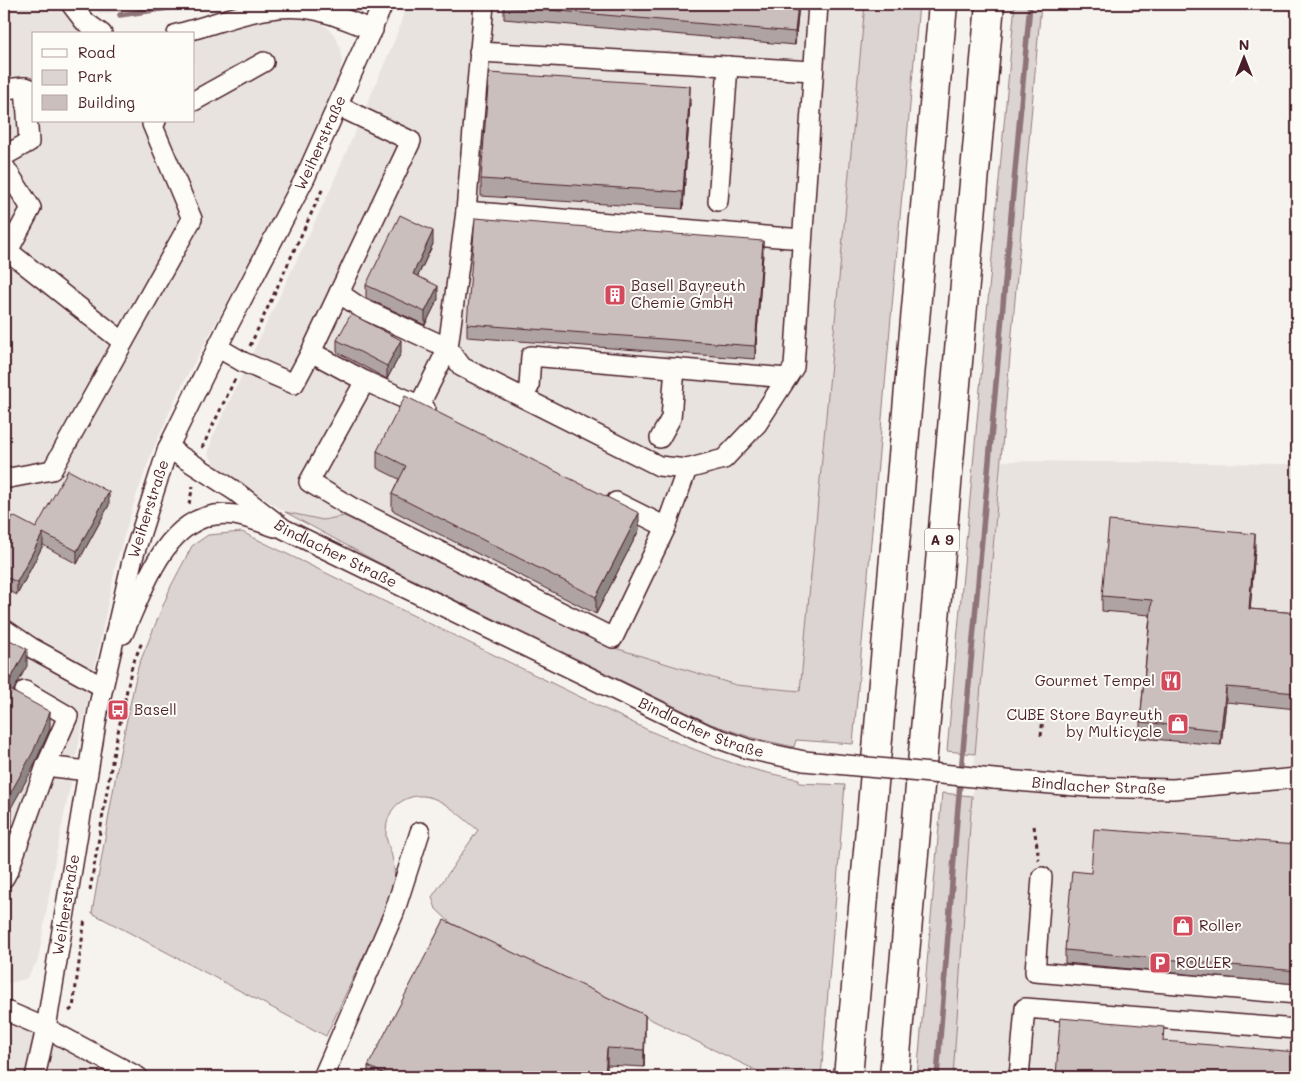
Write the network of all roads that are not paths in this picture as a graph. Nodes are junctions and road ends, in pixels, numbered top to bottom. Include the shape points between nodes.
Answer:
1 (72, 4) edge
2 (383, 4) edge
3 (484, 4) edge
4 (818, 4) edge
5 (943, 4) edge
6 (990, 4) edge
7 (373, 30) junction
8 (99, 32) edge
9 (184, 32) edge
10 (479, 52) junction
11 (264, 62) dead end
12 (728, 66) junction
13 (812, 71) junction
14 (30, 88) edge
15 (4, 89) edge
16 (195, 100) edge
17 (338, 106) junction
18 (150, 122) edge
19 (4, 156) edge
20 (4, 166) edge
21 (718, 201) dead end
22 (466, 211) junction
23 (802, 239) junction
24 (339, 293) junction
25 (123, 342) junction
26 (217, 347) junction
27 (448, 348) junction
28 (311, 352) junction
29 (675, 368) junction
30 (787, 378) junction
31 (365, 381) junction
32 (529, 387) dead end
33 (419, 406) junction
34 (440, 416) edge
35 (660, 438) dead end
36 (168, 448) junction
37 (687, 469) junction
38 (4, 479) edge
39 (596, 493) edge
40 (666, 527) junction
41 (284, 529) junction
42 (4, 629) edge
43 (104, 679) junction
44 (25, 691) dead end
45 (46, 766) junction
46 (87, 771) junction
47 (1297, 778) edge
48 (420, 832) dead end
49 (1042, 877) road end
50 (4, 878) edge
51 (1297, 994) edge
52 (4, 1010) edge
53 (46, 1028) junction
54 (1297, 1029) edge
55 (35, 1077) edge
56 (138, 1077) edge
57 (323, 1077) edge
58 (848, 1077) edge
59 (894, 1077) edge
60 (1019, 1077) edge

1 - 8 street via 84,21
2 - 7 street, Weiherstraße
3 - 10 street
4 - 13 street
5 - 58 highway
6 - 59 highway, A 9
7 - 9 street via 315,10 278,8
7 - 17 street, Weiherstraße
10 - 12 street
10 - 22 street
11 - 16 street
12 - 13 street
12 - 21 street
13 - 23 street
14 - 15 street
14 - 19 street via 29,142
17 - 24 street via 411,141
17 - 26 street, Weiherstraße via 306,178
18 - 25 street via 192,219
20 - 25 street via 31,208 8,251
22 - 23 street
22 - 27 street
23 - 30 street via 794,366
24 - 27 street via 361,308
24 - 28 street
25 - 38 street via 52,470
26 - 28 street via 294,384
26 - 36 street, Weiherstraße
27 - 33 street
27 - 37 street via 462,367 660,466
28 - 31 street
29 - 30 street
29 - 32 street via 531,356
29 - 35 street via 671,418
30 - 37 street via 757,424 724,459
31 - 33 street
31 - 40 street via 309,482 613,638
33 - 34 street
36 - 41 street, Bindlacher Straße via 235,491
36 - 43 street, Weiherstraße via 132,561
37 - 40 street
39 - 40 street
41 - 43 street via 220,514 206,517 173,536 160,555
41 - 47 street, Bindlacher Straße, bridge via 661,714 748,749 804,761 1087,787 1173,789
42 - 43 street via 32,648
43 - 46 street, Weiherstraße
44 - 45 street via 68,716
45 - 46 street
45 - 50 street
46 - 53 street, Weiherstraße
48 - 57 street via 394,912
49 - 51 street via 1035,972 1162,978
52 - 53 street
53 - 55 street, Weiherstraße
53 - 56 street
54 - 60 street via 1025,1008

